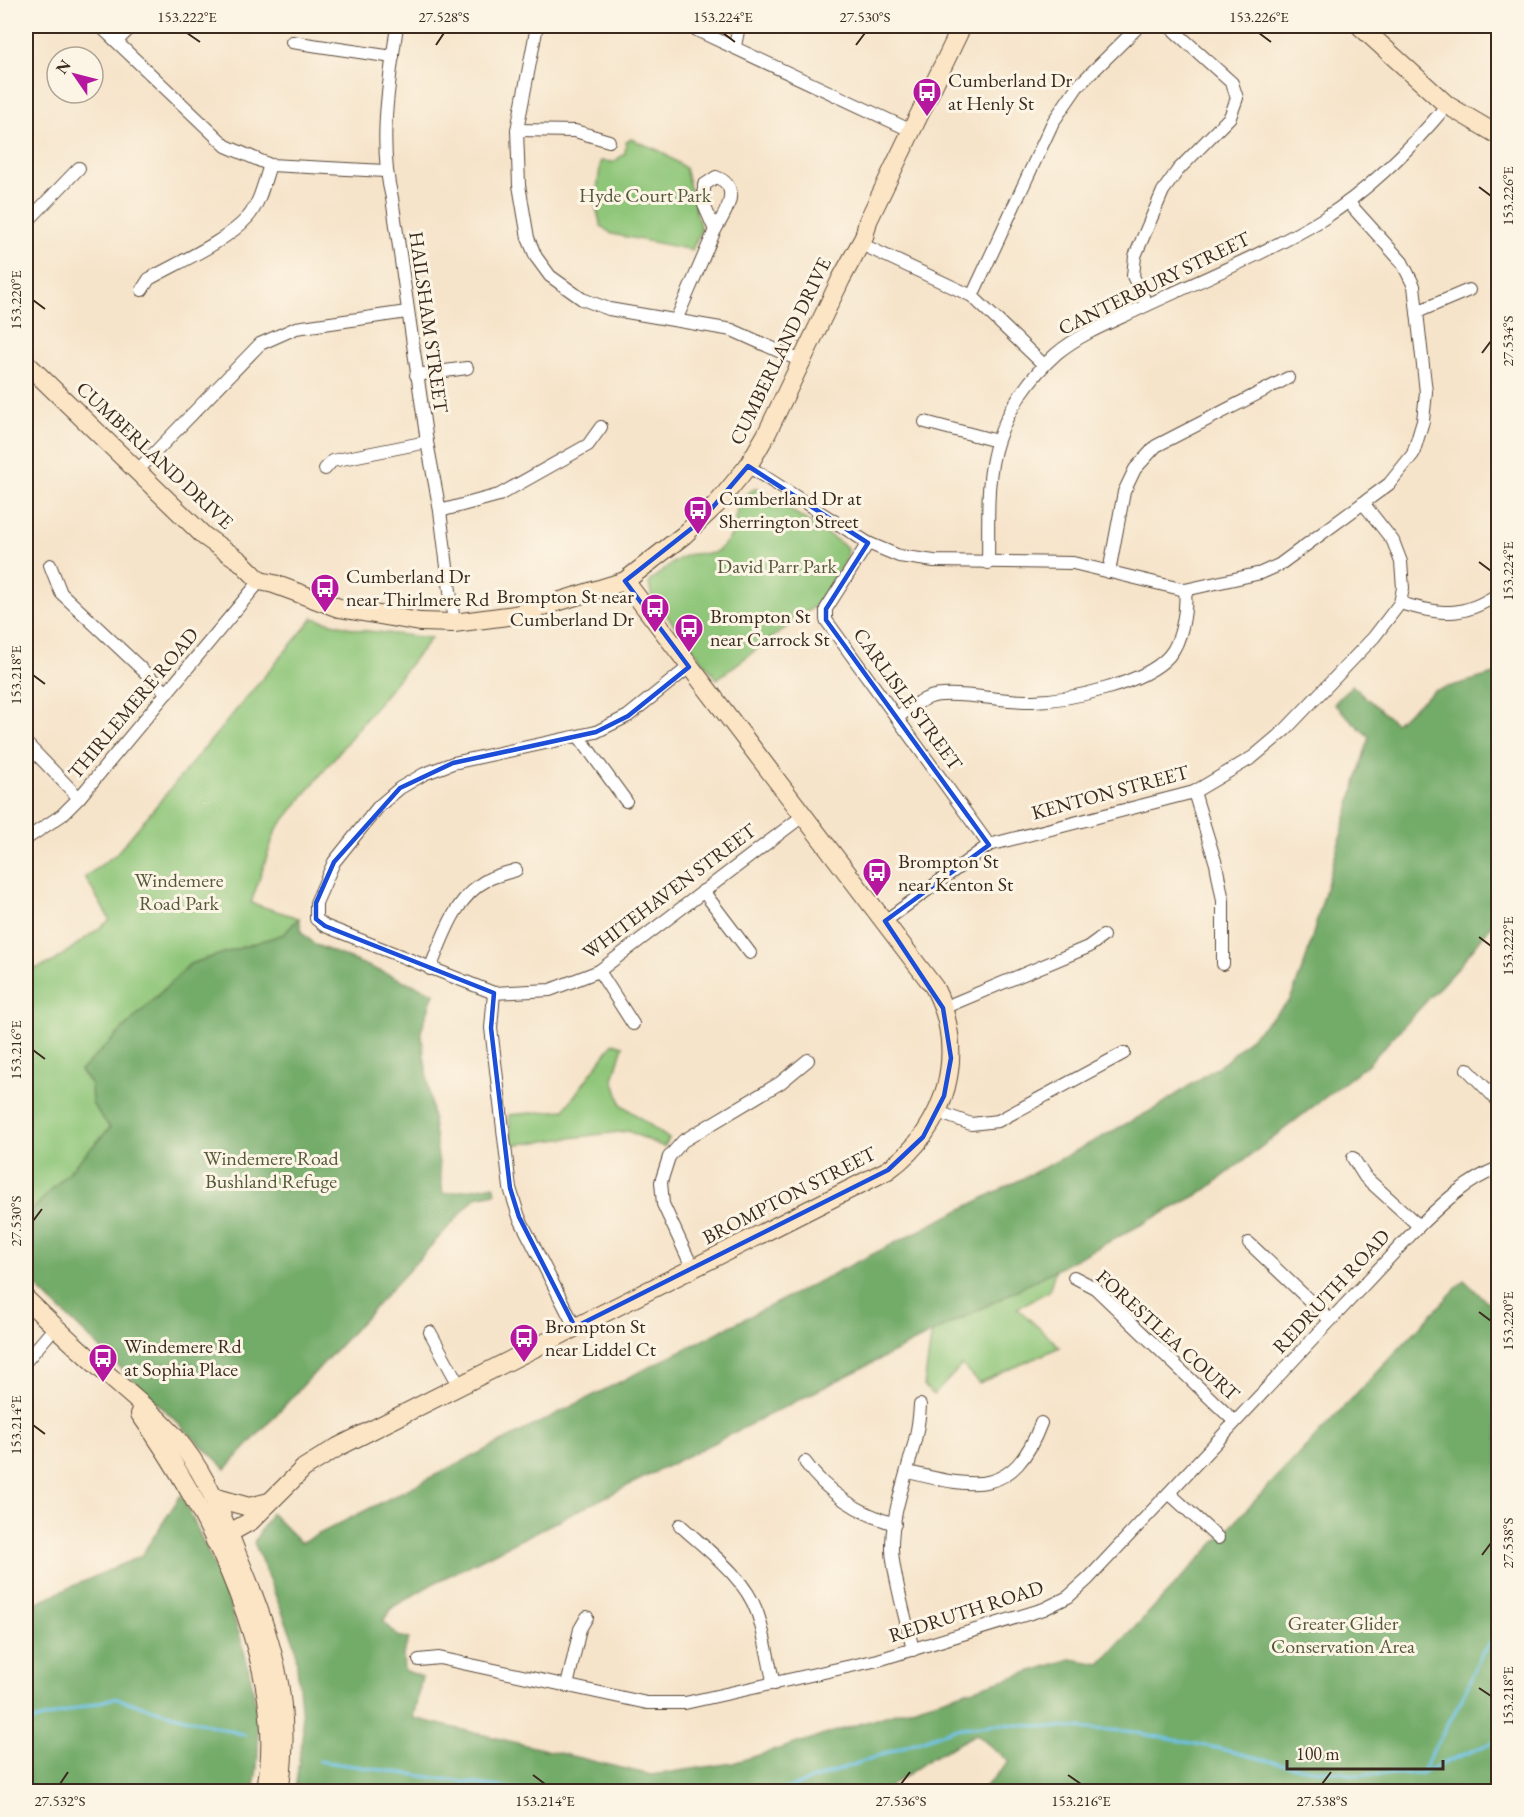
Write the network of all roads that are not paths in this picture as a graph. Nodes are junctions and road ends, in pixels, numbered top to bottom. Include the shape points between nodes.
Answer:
1 (100, 26) edge
2 (132, 26) edge
3 (397, 26) edge
4 (537, 26) edge
5 (688, 26) edge
6 (739, 26) edge
7 (962, 26) edge
8 (1139, 26) edge
9 (1169, 26) edge
10 (1360, 26) edge
11 (117, 41) junction
12 (292, 42) dead end
13 (735, 46) junction
14 (393, 57) junction
15 (1447, 105) junction
16 (517, 129) junction
17 (912, 131) junction
18 (1498, 135) edge
19 (609, 141) dead end
20 (270, 165) junction
21 (79, 168) dead end
22 (385, 171) junction
23 (1348, 202) junction
24 (26, 223) edge
25 (715, 230) dead end
26 (861, 244) junction
27 (142, 290) dead end
28 (1469, 290) dead end
29 (972, 296) junction
30 (1147, 305) junction
31 (407, 312) junction
32 (1417, 312) junction
33 (677, 318) junction
34 (801, 361) junction
35 (26, 363) edge
36 (1044, 365) junction
37 (467, 368) dead end
38 (416, 375) junction
39 (1288, 378) dead end
40 (925, 422) dead end
41 (601, 427) dead end
42 (997, 441) junction
43 (427, 442) junction
44 (748, 466) junction
45 (325, 469) dead end
46 (136, 472) junction
47 (1363, 503) junction
48 (440, 511) junction
49 (868, 543) junction
50 (988, 562) junction
51 (50, 565) dead end
52 (1109, 572) junction
53 (260, 581) junction
54 (625, 581) junction
55 (1185, 590) junction
56 (1498, 594) edge
57 (1400, 603) junction
58 (454, 623) junction
59 (690, 667) junction
60 (167, 693) junction
61 (898, 717) junction
62 (580, 738) junction
63 (26, 743) edge
64 (1194, 792) junction
65 (79, 798) junction
66 (626, 801) dead end
67 (804, 815) junction
68 (26, 839) edge
69 (989, 845) junction
70 (516, 870) dead end
71 (703, 891) junction
72 (885, 921) junction
73 (1103, 936) dead end
74 (750, 953) dead end
75 (1223, 964) dead end
76 (430, 969) junction
77 (599, 971) junction
78 (494, 993) junction
79 (944, 1008) junction
80 (633, 1024) dead end
81 (1124, 1053) dead end
82 (808, 1060) dead end
83 (1467, 1069) dead end
84 (1498, 1101) edge
85 (938, 1112) junction
86 (1353, 1158) dead end
87 (1498, 1167) edge
88 (1419, 1226) junction
89 (1249, 1244) dead end
90 (693, 1269) junction
91 (1074, 1277) dead end
92 (26, 1299) edge
93 (1330, 1320) junction
94 (55, 1327) junction
95 (575, 1327) junction
96 (430, 1332) dead end
97 (26, 1361) edge
98 (118, 1384) junction
99 (459, 1385) junction
100 (920, 1405) dead end
101 (1235, 1422) junction
102 (1041, 1423) dead end
103 (804, 1462) dead end
104 (908, 1472) junction
105 (1169, 1493) junction
106 (213, 1497) junction
107 (269, 1502) junction
108 (895, 1524) junction
109 (680, 1525) dead end
110 (223, 1538) junction
111 (1218, 1538) dead end
112 (587, 1617) dead end
113 (913, 1650) junction
114 (419, 1660) dead end
115 (774, 1684) junction
116 (567, 1686) junction
117 (265, 1791) edge
118 (279, 1791) edge

1 - 11 street
2 - 11 street
3 - 14 street, HAILSHAM STREET
4 - 16 street
5 - 13 street
6 - 13 street
7 - 17 street, CUMBERLAND DRIVE
8 - 29 street via 1077,87 1053,122
9 - 30 street via 1232,83 1237,98 1230,117 1178,170 1163,192 1135,256 1133,276
10 - 15 street
11 - 20 street via 226,146
12 - 14 street
13 - 17 street
14 - 22 street, HAILSHAM STREET
15 - 18 street
15 - 23 street, CANTERBURY STREET
16 - 19 street via 575,131
16 - 33 street via 519,185 528,238 550,276 582,299 609,309
17 - 26 street, CUMBERLAND DRIVE via 868,221
20 - 22 street
20 - 27 street via 259,200 235,230 149,279
21 - 24 street
22 - 31 street, HAILSHAM STREET
23 - 30 street, CANTERBURY STREET via 1285,240
23 - 32 street via 1402,262 1414,286
25 - 33 street
26 - 29 street
26 - 34 street, CUMBERLAND DRIVE
28 - 32 street
29 - 36 street
30 - 36 street, CANTERBURY STREET via 1074,341
31 - 38 street, HAILSHAM STREET
31 - 46 street via 296,328 260,344
32 - 47 street via 1426,392 1423,421 1413,454 1389,484
33 - 34 street via 732,330
34 - 44 street, CUMBERLAND DRIVE
35 - 46 street, CUMBERLAND DRIVE
36 - 42 street, CANTERBURY STREET via 1013,406
37 - 38 street
38 - 43 street, HAILSHAM STREET
39 - 52 street via 1156,446 1135,469 1124,492
40 - 42 street
41 - 48 street via 588,446 499,495
42 - 50 street, CANTERBURY STREET via 990,479
43 - 45 street via 333,461
43 - 48 street, HAILSHAM STREET
44 - 49 street
44 - 54 street, CUMBERLAND DRIVE via 701,521
46 - 53 street, CUMBERLAND DRIVE via 204,536 240,561
47 - 55 street via 1279,565 1261,573
47 - 57 street via 1393,541 1401,562
48 - 58 street, HAILSHAM STREET
49 - 50 street via 899,556
49 - 61 street, CARLISLE STREET via 826,609 826,620
50 - 52 street via 1073,563
51 - 60 street via 61,593
52 - 55 street
53 - 58 street, CUMBERLAND DRIVE via 339,608 420,622
53 - 60 street, THIRLEMERE ROAD
54 - 58 street, CUMBERLAND DRIVE via 515,615
54 - 59 street, BROMPTON STREET
55 - 61 street via 1178,641 1157,667 1079,696 1032,701 941,694 923,699
56 - 57 street via 1482,605 1459,612 1434,613
57 - 64 street, KENTON STREET via 1374,637 1285,730 1253,757
59 - 62 street via 628,716
59 - 67 street, BROMPTON STREET
60 - 65 street, THIRLEMERE ROAD
61 - 69 street, CARLISLE STREET
62 - 66 street
62 - 76 street, WHITEHAVEN STREET via 453,763 424,774 379,806 334,862 316,903 316,919 325,927
63 - 65 street
64 - 69 street, KENTON STREET
64 - 75 street via 1223,901
65 - 68 street, THIRLEMERE ROAD via 62,815
67 - 71 street, WHITEHAVEN STREET
67 - 72 street, BROMPTON STREET
69 - 72 street, KENTON STREET
70 - 76 street via 488,880 469,896 451,917
71 - 74 street
71 - 77 street, WHITEHAVEN STREET
72 - 79 street, BROMPTON STREET via 934,987
73 - 79 street via 1088,947
76 - 78 street, WHITEHAVEN STREET
77 - 78 street, WHITEHAVEN STREET via 550,990
77 - 80 street
78 - 95 street via 491,1028 510,1188 519,1216
79 - 85 street, BROMPTON STREET via 951,1058
81 - 85 street via 998,1121 971,1125
82 - 90 street via 780,1083 683,1141 669,1157 661,1182 663,1204
83 - 84 street
85 - 90 street, BROMPTON STREET via 916,1146 888,1170
86 - 88 street via 1365,1177
87 - 88 street, REDRUTH ROAD via 1453,1193
88 - 93 street, REDRUTH ROAD
89 - 93 street
90 - 95 street, BROMPTON STREET
91 - 101 street, FORESTLEA COURT via 1095,1288
92 - 94 street
93 - 101 street, REDRUTH ROAD
94 - 97 street
94 - 98 street
95 - 99 street, BROMPTON STREET
96 - 99 street
98 - 106 street via 138,1398 185,1449
98 - 110 street
99 - 107 street, BROMPTON STREET via 315,1460
100 - 104 street via 919,1430
101 - 105 street, REDRUTH ROAD
102 - 104 street via 1034,1443 1022,1459 985,1484 961,1485
103 - 108 street via 815,1477 860,1512
104 - 108 street
105 - 111 street
105 - 113 street, REDRUTH ROAD via 1068,1597 1022,1616
106 - 107 street via 249,1507
106 - 110 street
107 - 110 street, BROMPTON STREET via 251,1521
108 - 113 street via 892,1551
109 - 115 street via 747,1593 757,1611
110 - 117 street via 266,1694 270,1738
110 - 118 street via 265,1622 277,1666 283,1698 284,1754
112 - 116 street via 580,1629
113 - 115 street, REDRUTH ROAD
114 - 116 street, REDRUTH ROAD via 439,1658
115 - 116 street, REDRUTH ROAD via 685,1703 646,1703

